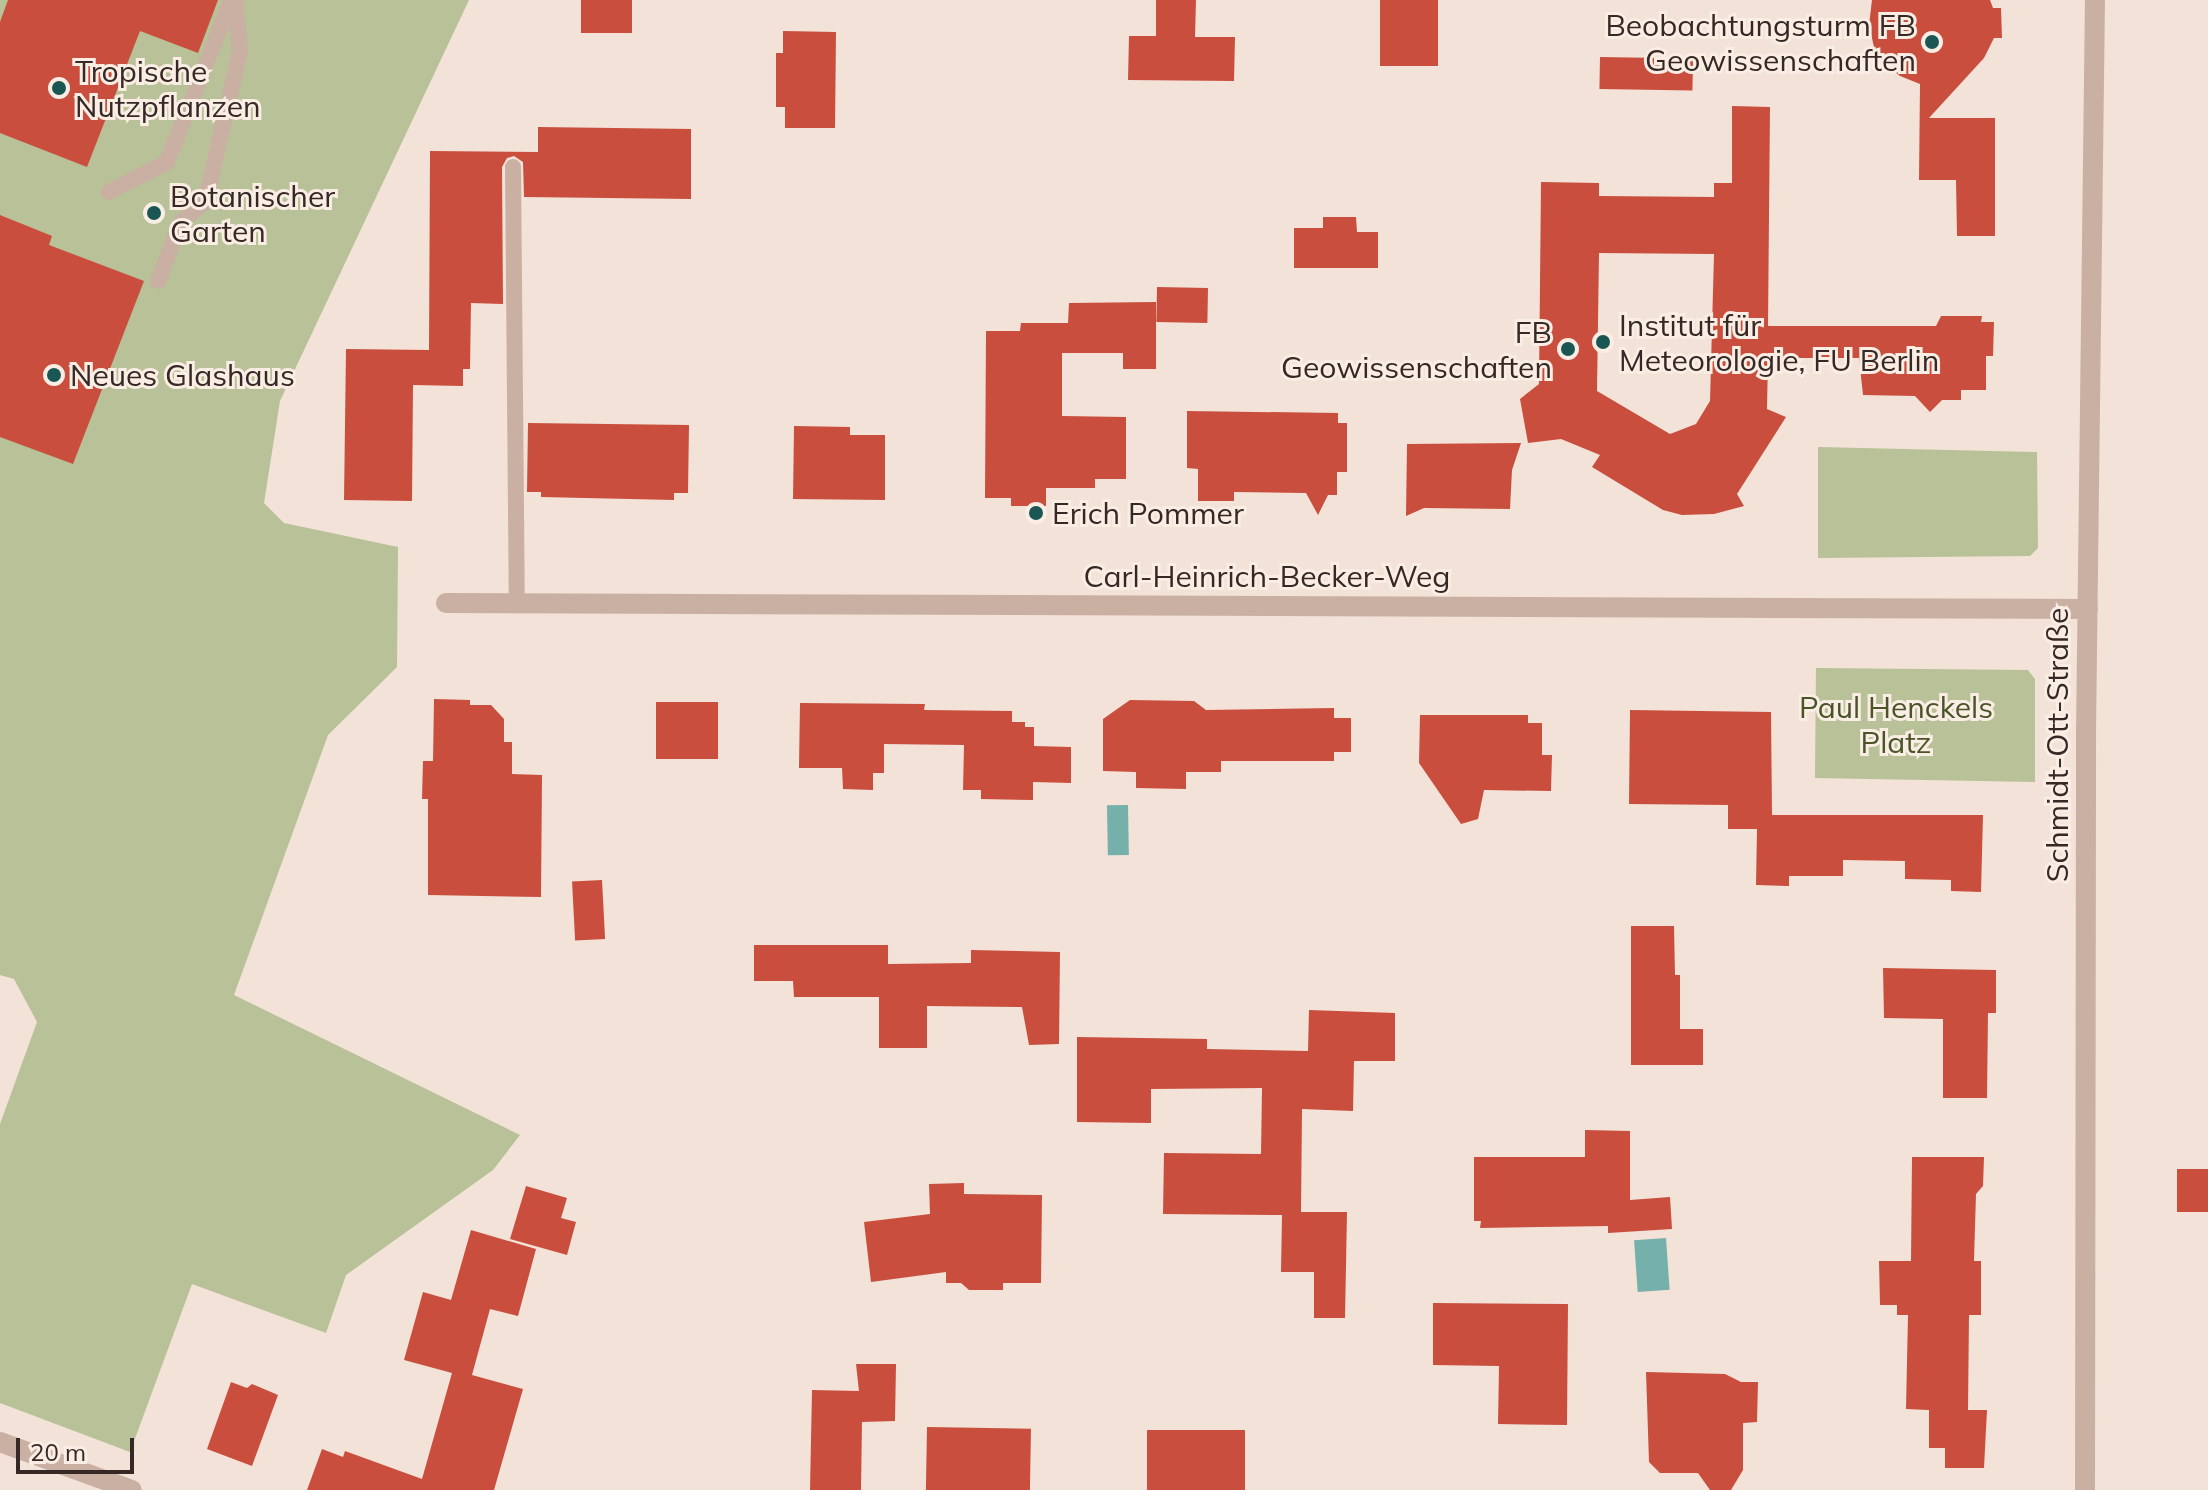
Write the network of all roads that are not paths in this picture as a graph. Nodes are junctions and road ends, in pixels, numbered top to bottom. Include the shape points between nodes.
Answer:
1 (233, 0) edge
2 (2095, 0) edge
3 (513, 167) dead end
4 (109, 192) dead end
5 (158, 281) dead end
6 (446, 603) dead end
7 (517, 605) junction
8 (2088, 609) junction
9 (0, 1442) edge
10 (132, 1490) edge
11 (2085, 1490) edge

1 - 4 lane via 167,162
1 - 5 lane via 240,51 208,191 203,203 181,222
2 - 8 street, Schmidt-Ott-Straße
3 - 7 lane
6 - 7 street, Carl-Heinrich-Becker-Weg
7 - 8 street, Carl-Heinrich-Becker-Weg
8 - 11 street, Schmidt-Ott-Straße
9 - 10 street

